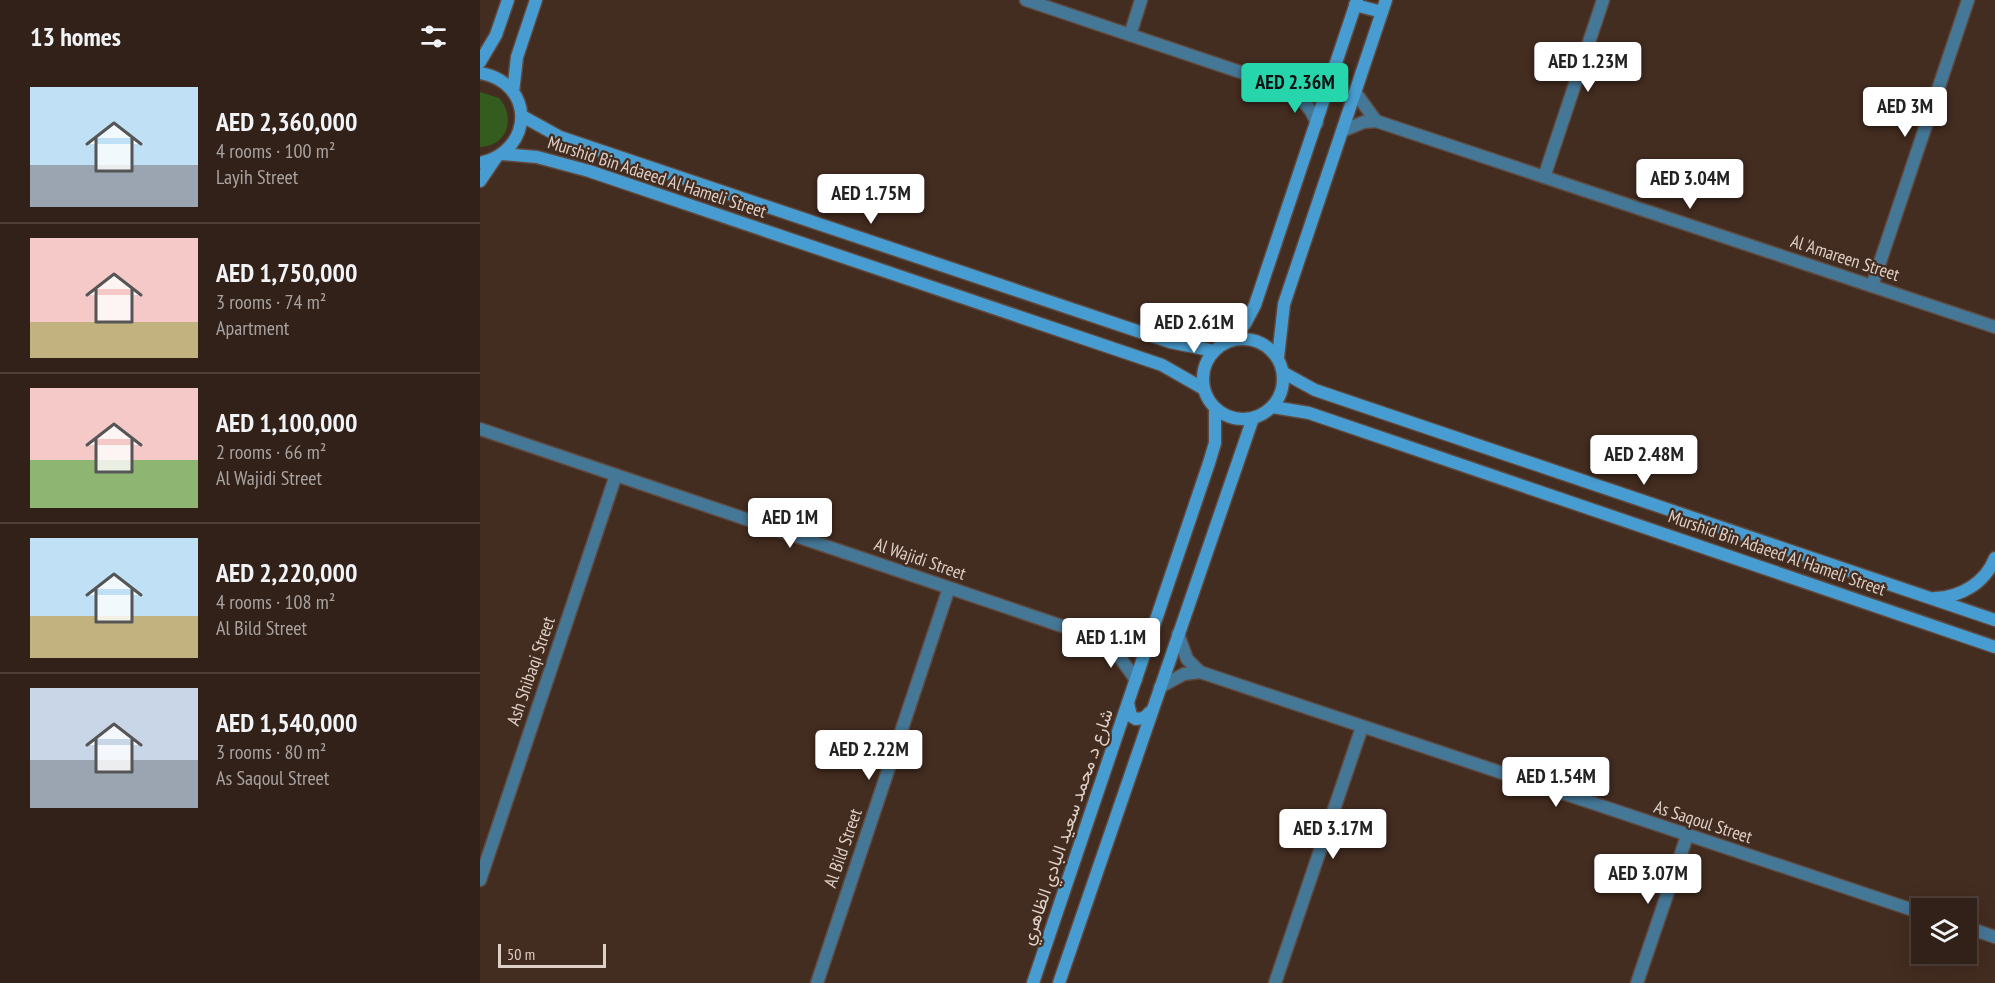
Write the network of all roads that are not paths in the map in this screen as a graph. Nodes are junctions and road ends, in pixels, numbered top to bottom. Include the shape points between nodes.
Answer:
1 (508, 0) edge
2 (536, 0) edge
3 (1026, 0) edge
4 (1141, 0) edge
5 (1603, 0) edge
6 (1968, 0) edge
7 (1356, 3) edge
8 (1384, 6) edge
9 (1130, 35) junction
10 (480, 62) edge
11 (480, 73) edge
12 (1330, 80) junction
13 (1294, 90) junction
14 (513, 92) junction
15 (1355, 92) junction
16 (522, 116) junction
17 (1376, 121) junction
18 (1317, 123) junction
19 (1342, 131) junction
20 (499, 157) junction
21 (480, 163) edge
22 (1544, 177) junction
23 (480, 181) edge
24 (1872, 286) junction
25 (1995, 327) edge
26 (1231, 340) junction
27 (1214, 351) junction
28 (1278, 357) junction
29 (1284, 373) junction
30 (1204, 389) junction
31 (1273, 407) junction
32 (1215, 408) junction
33 (1253, 418) junction
34 (480, 429) edge
35 (616, 475) junction
36 (1995, 558) edge
37 (949, 588) junction
38 (1929, 598) junction
39 (1995, 620) edge
40 (1154, 626) junction
41 (1178, 634) junction
42 (1109, 642) junction
43 (1995, 646) edge
44 (1200, 672) junction
45 (1136, 680) junction
46 (1160, 687) junction
47 (1128, 703) junction
48 (1150, 712) junction
49 (1362, 727) junction
50 (1687, 836) junction
51 (480, 880) edge
52 (1911, 909) edge
53 (1977, 931) edge
54 (1995, 937) edge
55 (817, 983) edge
56 (1033, 983) edge
57 (1059, 983) edge
58 (1275, 983) edge
59 (1637, 983) edge

1 - 10 street via 496,35
2 - 14 street via 517,57
3 - 9 street
4 - 9 street
5 - 22 street
6 - 24 street
7 - 8 street
7 - 12 street
8 - 15 street
9 - 13 street
11 - 14 street via 498,79
12 - 13 street
12 - 18 street
13 - 18 street
14 - 16 street
15 - 17 street
15 - 19 street
16 - 20 street via 517,137
16 - 27 street, Murshid Bin Adaeed Al Hameli Street via 560,137 1170,342
17 - 19 street
17 - 22 street, Al 'Amareen Street
18 - 26 street via 1256,305
19 - 28 street via 1284,304
20 - 21 street
20 - 23 street
20 - 30 street, Murshid Bin Adaeed Al Hameli Street via 548,159 589,171 1162,365
22 - 24 street, Al 'Amareen Street
24 - 25 street, Al 'Amareen Street
26 - 27 street
26 - 28 street via 1254,339
27 - 30 street via 1206,362
28 - 29 street
29 - 31 street via 1282,391
29 - 38 street, Murshid Bin Adaeed Al Hameli Street via 1315,390
30 - 32 street
31 - 33 street
31 - 43 street, Murshid Bin Adaeed Al Hameli Street via 1309,413
32 - 33 street via 1240,419
32 - 40 street, شارع د. محمد سعيد البادي الظاهري via 1215,443
33 - 41 street
34 - 35 street, Al Wajidi Street
35 - 37 street, Al Wajidi Street
35 - 51 street, Ash Shibaqi Street
36 - 38 street via 1981,580 1965,591
37 - 42 street, Al Wajidi Street
37 - 55 street, Al Bild Street
38 - 39 street, Murshid Bin Adaeed Al Hameli Street
40 - 42 street
40 - 45 street, شارع د. محمد سعيد البادي الظاهري
41 - 44 street via 1187,659
41 - 46 street
42 - 45 street
44 - 46 street via 1184,674
44 - 49 street, As Saqoul Street
45 - 47 street, شارع د. محمد سعيد البادي الظاهري
46 - 48 street
47 - 48 street via 1131,716 1136,719
47 - 56 street, شارع د. محمد سعيد البادي الظاهري
48 - 57 street
49 - 50 street, As Saqoul Street
49 - 58 street
50 - 52 street, As Saqoul Street
50 - 59 street
53 - 54 street

